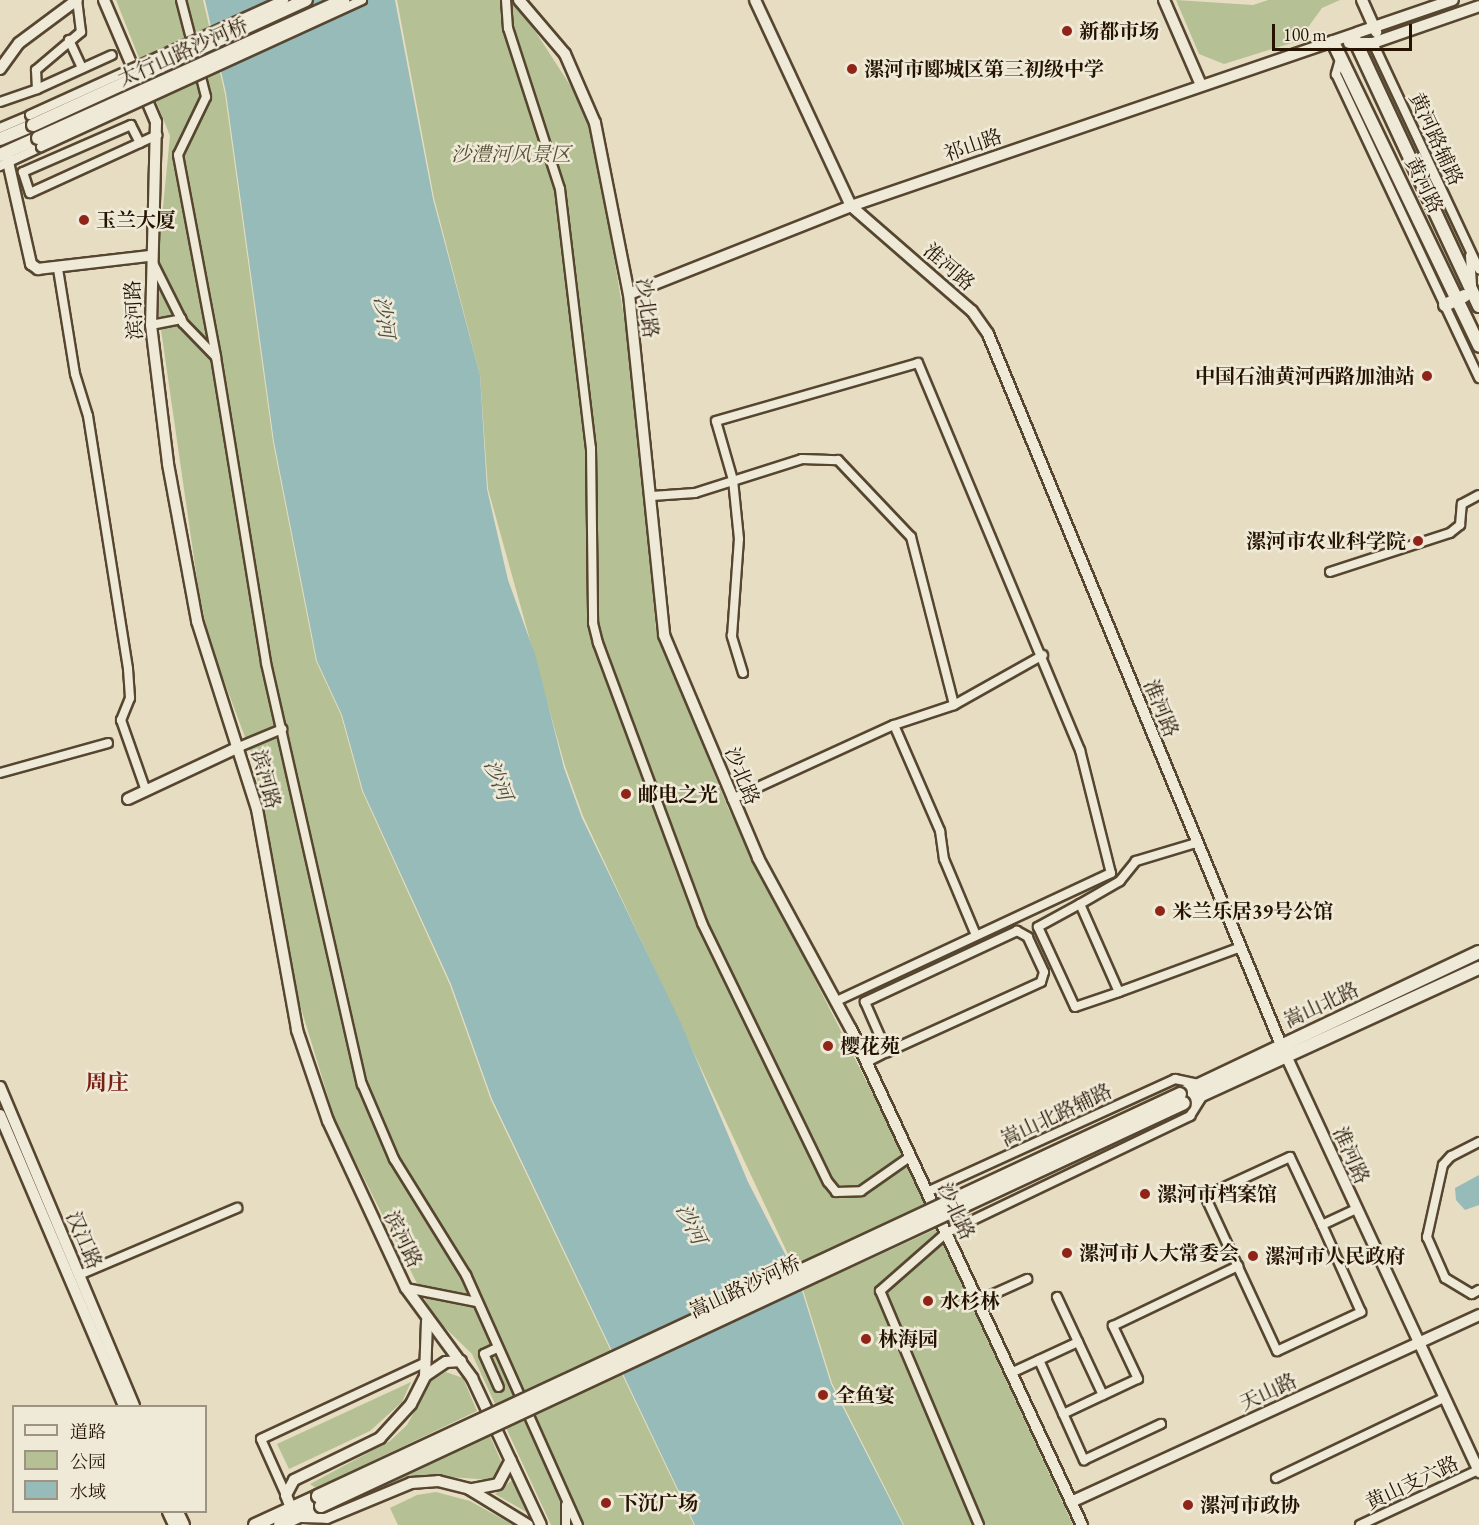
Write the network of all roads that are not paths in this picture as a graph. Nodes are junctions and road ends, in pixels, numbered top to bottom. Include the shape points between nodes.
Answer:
1 (77, 0) edge
2 (104, 0) edge
3 (181, 0) edge
4 (284, 0) edge
5 (306, 0) edge
6 (343, 0) edge
7 (362, 0) edge
8 (506, 0) edge
9 (519, 0) edge
10 (755, 0) edge
11 (1164, 0) edge
12 (1362, 0) edge
13 (1453, 0) edge
14 (1479, 6) edge
15 (1375, 28) junction
16 (1355, 39) junction
17 (69, 40) junction
18 (1334, 42) junction
19 (1377, 42) junction
20 (112, 55) dead end
21 (1341, 56) junction
22 (82, 68) junction
23 (0, 69) edge
24 (1201, 85) junction
25 (37, 89) junction
26 (0, 102) edge
27 (31, 120) junction
28 (0, 128) edge
29 (157, 135) junction
30 (0, 139) edge
31 (39, 143) junction
32 (140, 143) junction
33 (4, 159) edge
34 (851, 206) junction
35 (1470, 249) junction
36 (149, 256) junction
37 (58, 268) junction
38 (1479, 269) edge
39 (1476, 291) edge
40 (629, 294) junction
41 (1457, 299) junction
42 (1445, 305) junction
43 (1479, 306) edge
44 (181, 319) junction
45 (151, 325) junction
46 (1479, 346) edge
47 (216, 357) junction
48 (1479, 378) edge
49 (733, 480) junction
50 (1479, 495) edge
51 (652, 496) junction
52 (1330, 572) dead end
53 (1044, 655) junction
54 (743, 673) dead end
55 (954, 705) junction
56 (894, 725) junction
57 (282, 729) junction
58 (108, 743) dead end
59 (239, 747) junction
60 (0, 773) edge
61 (146, 791) junction
62 (128, 799) dead end
63 (732, 799) junction
64 (1196, 843) junction
65 (1080, 904) junction
66 (976, 935) junction
67 (1240, 947) junction
68 (1479, 952) edge
69 (1479, 968) edge
70 (1119, 992) junction
71 (836, 1002) junction
72 (1284, 1051) junction
73 (887, 1052) junction
74 (867, 1062) junction
75 (0, 1087) edge
76 (1202, 1089) junction
77 (1182, 1098) joint
78 (0, 1115) edge
79 (1479, 1142) edge
80 (911, 1156) junction
81 (927, 1192) junction
82 (237, 1208) dead end
83 (1356, 1209) junction
84 (1322, 1225) junction
85 (946, 1233) junction
86 (1238, 1266) junction
87 (79, 1275) junction
88 (1027, 1279) dead end
89 (406, 1288) junction
90 (1479, 1290) edge
91 (1057, 1297) dead end
92 (477, 1302) junction
93 (978, 1302) junction
94 (1479, 1315) edge
95 (427, 1322) junction
96 (1078, 1342) junction
97 (1419, 1343) junction
98 (497, 1348) junction
99 (1039, 1360) junction
100 (461, 1361) junction
101 (426, 1362) junction
102 (1011, 1373) junction
103 (425, 1376) junction
104 (499, 1386) dead end
105 (1103, 1395) junction
106 (1444, 1398) junction
107 (123, 1405) edge
108 (133, 1405) edge
109 (1063, 1414) junction
110 (1161, 1424) dead end
111 (511, 1460) junction
112 (1479, 1471) edge
113 (1276, 1478) dead end
114 (469, 1489) junction
115 (286, 1495) junction
116 (567, 1502) junction
117 (1071, 1502) junction
118 (290, 1519) edge
119 (255, 1525) edge
120 (528, 1525) edge
121 (541, 1525) edge
122 (566, 1525) edge
123 (578, 1525) edge
124 (979, 1525) edge
125 (1082, 1525) edge
126 (1360, 1525) edge

1 - 17 street via 81,32
1 - 23 street via 20,43
2 - 29 street, 滨河路 via 150,104
3 - 47 street via 206,98 178,155
4 - 27 street, bridge
5 - 27 main road, 太行山路沙河桥, bridge
6 - 31 main road, 太行山路沙河桥, bridge
7 - 31 street, bridge
8 - 80 street via 508,28 560,189 591,448 593,623 598,643 702,923 828,1182 836,1192 861,1191
9 - 40 street, 沙北路 via 565,54 588,98
10 - 34 street, 淮河路
11 - 24 street
12 - 15 street
13 - 15 street, 祁山路
14 - 19 street, 祁山路
15 - 16 street, 祁山路
15 - 19 street
16 - 18 street, 祁山路
16 - 19 street, 祁山路
16 - 39 main road, 黄河路
17 - 22 street
17 - 25 street via 36,70
18 - 21 main road, 黄河路
18 - 24 street, 祁山路
19 - 35 street, 黄河路辅路
20 - 22 street
21 - 41 main road, 黄河路
21 - 42 street via 1336,74
22 - 25 street
24 - 34 street, 祁山路
25 - 26 street
27 - 28 street
27 - 30 main road, 太行山路沙河桥
29 - 32 street
29 - 36 street, 滨河路
31 - 33 main road, 太行山路沙河桥
32 - 32 street via 30,193 23,172 131,124
33 - 37 street via 31,264
34 - 40 street, 祁山路
34 - 64 street, 淮河路 via 972,311 988,334
35 - 38 street, 黄河路辅路
35 - 39 street, 黄河路辅路
36 - 37 street
36 - 44 street
36 - 45 street, 滨河路
37 - 61 street via 75,374 88,416 128,669 130,698 121,720
39 - 41 main road
39 - 43 main road, 黄河路
40 - 51 street, 沙北路
41 - 42 main road
41 - 46 main road, 黄河路
42 - 48 street
44 - 45 street
44 - 47 street
45 - 59 street, 滨河路 via 168,464 197,621
47 - 57 street via 266,663
49 - 51 street via 695,493
49 - 53 street via 716,421 918,363
49 - 54 street via 739,539 732,636
49 - 55 street via 802,459 838,460 884,505 911,537
50 - 52 street via 1462,504 1460,525 1450,532
51 - 63 street, 沙北路 via 664,635
53 - 55 street
53 - 66 street via 1080,750 1111,873
55 - 56 street
56 - 63 street
56 - 66 street via 940,831 944,859
57 - 59 street
57 - 92 street via 362,1084 394,1159 453,1250
58 - 60 street
59 - 61 street
59 - 89 street, 滨河路 via 257,808 297,1030 328,1121
61 - 62 street
63 - 71 street, 沙北路 via 758,858
64 - 65 street via 1136,861 1120,880
64 - 67 street, 淮河路
65 - 70 street
65 - 70 street via 1038,927 1075,1007
66 - 71 street
67 - 70 street
67 - 72 street, 淮河路
68 - 72 main road, 嵩山北路
69 - 72 main road, 嵩山北路
71 - 74 street, 沙北路
72 - 76 main road, 嵩山北路
72 - 83 street, 淮河路
73 - 73 street via 1041,982 1044,972 1028,937 1017,931 865,1002
73 - 74 street
74 - 80 street, 沙北路
75 - 87 street, 汉江路
76 - 77 main road, 嵩山北路
76 - 81 street, 嵩山北路辅路 via 1174,1079
76 - 85 street via 1190,1116
77 - 118 main road, 嵩山路沙河桥, bridge via 319,1501
78 - 107 street, 汉江路
79 - 90 street via 1451,1156 1443,1165 1427,1237 1445,1278 1472,1294
80 - 81 street, 沙北路
81 - 85 street, 沙北路
82 - 87 street
83 - 84 street
83 - 97 street, 淮河路
84 - 86 street via 1290,1157 1205,1196
84 - 86 street via 1361,1312 1277,1351
85 - 93 street, 沙北路
85 - 124 street via 880,1291
86 - 105 street via 1113,1326 1138,1379
87 - 108 street, 汉江路
88 - 93 street
89 - 92 street
89 - 95 street, 滨河路
91 - 96 street
92 - 98 street
93 - 102 street, 沙北路
94 - 97 street, 天山路
95 - 100 street, 滨河路
95 - 101 street
96 - 99 street
96 - 105 street
97 - 106 street, 淮河路
97 - 117 street, 天山路
98 - 104 street via 484,1354
98 - 116 street
99 - 102 street
99 - 109 street
100 - 103 street via 446,1362
100 - 111 street, 滨河路
101 - 103 street
101 - 115 street via 261,1440
102 - 117 street, 沙北路
103 - 115 street via 397,1423 380,1438 294,1480
105 - 109 street
106 - 112 street, 淮河路
106 - 113 street
109 - 110 street via 1084,1460
111 - 114 street via 498,1484
111 - 121 street, 滨河路
112 - 126 street, 黄山支六路
114 - 118 street via 438,1481 411,1483 327,1518
114 - 120 street
115 - 118 street
116 - 122 street
116 - 123 street
117 - 125 street, 沙北路
118 - 119 main road, 嵩山路沙河桥

